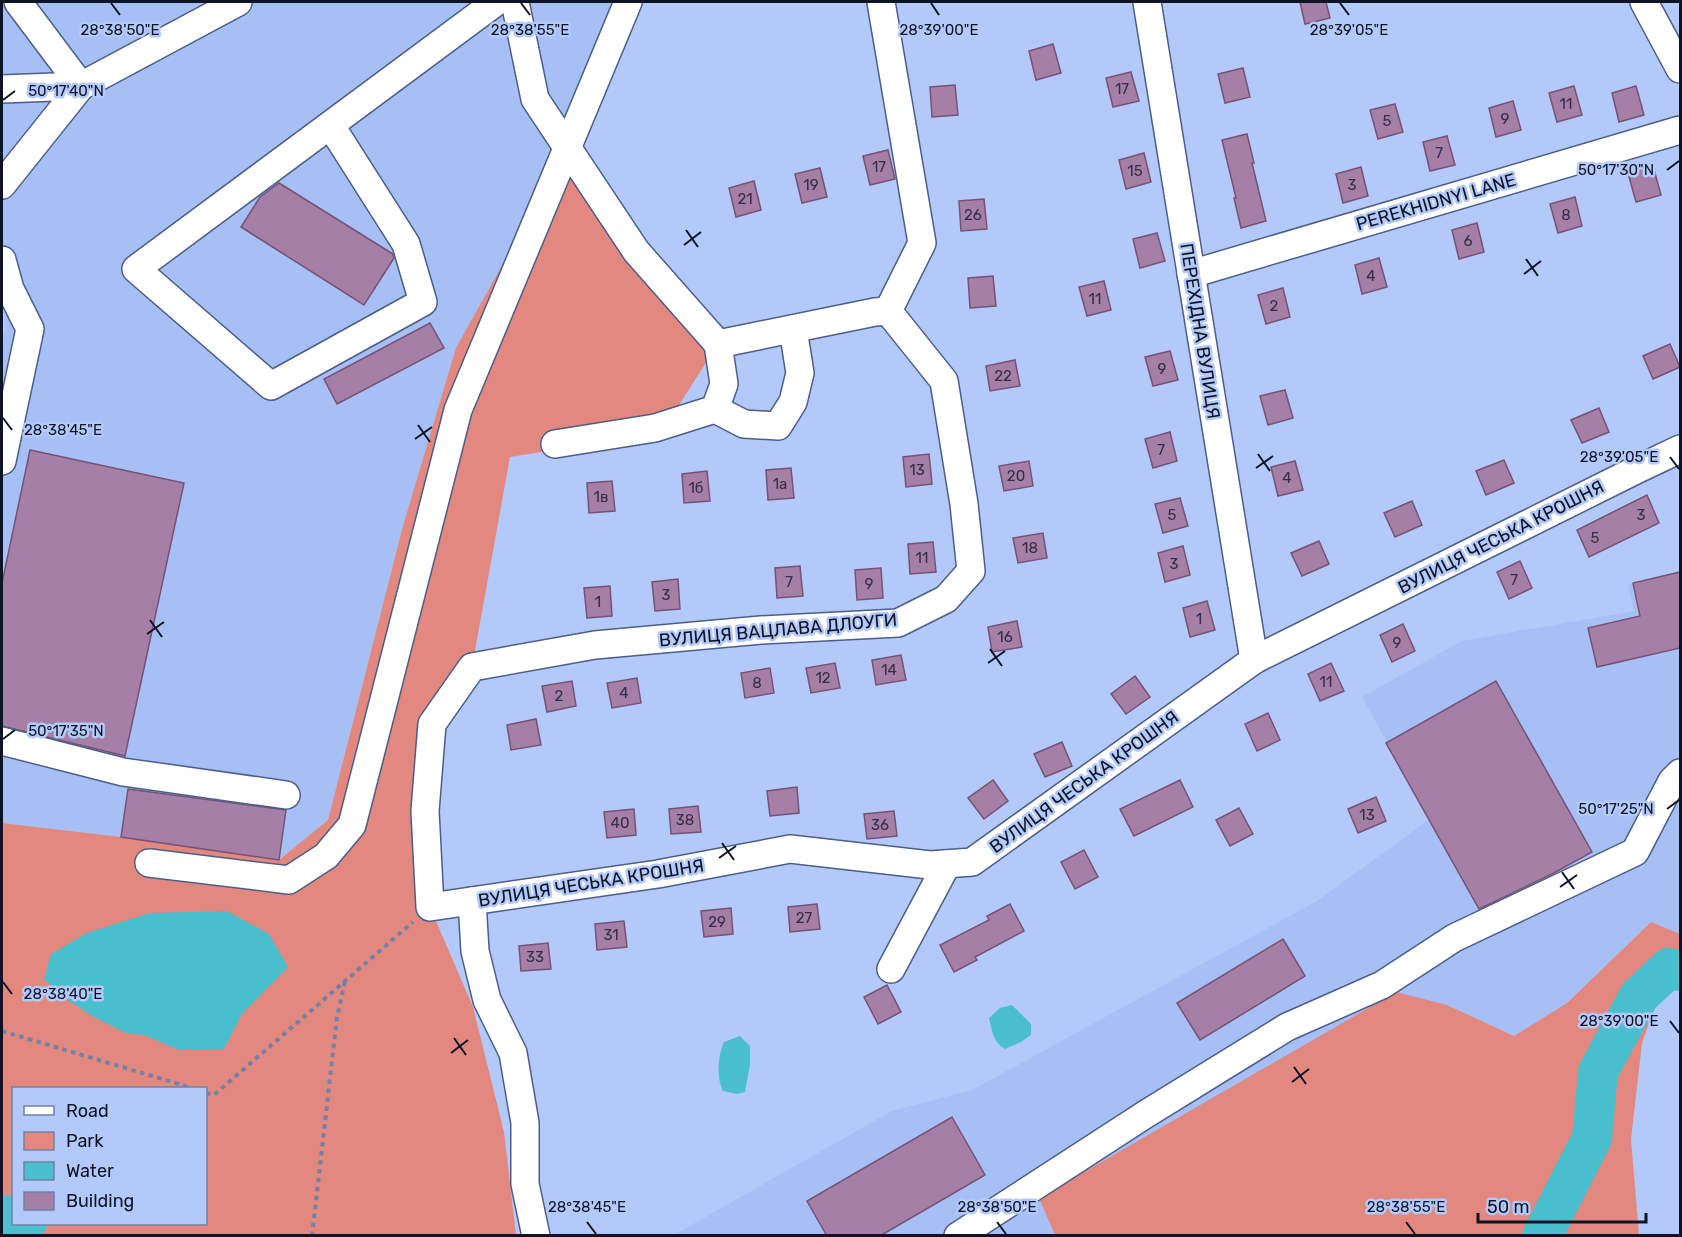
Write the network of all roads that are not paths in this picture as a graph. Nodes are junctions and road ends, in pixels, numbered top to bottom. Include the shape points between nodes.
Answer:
1 (18, 2) edge
2 (238, 2) edge
3 (496, 2) edge
4 (515, 2) edge
5 (628, 2) edge
6 (881, 2) edge
7 (1147, 2) edge
8 (1644, 2) edge
9 (1680, 69) edge
10 (81, 86) junction
11 (2, 89) edge
12 (331, 126) junction
13 (1680, 130) edge
14 (568, 147) junction
15 (2, 185) edge
16 (2, 260) edge
17 (1191, 273) junction
18 (888, 311) junction
19 (793, 329) junction
20 (718, 344) junction
21 (715, 409) junction
22 (555, 444) dead end
23 (1680, 449) edge
24 (2, 461) edge
25 (1254, 660) junction
26 (2, 741) edge
27 (1676, 791) edge
28 (286, 795) dead end
29 (149, 863) dead end
30 (947, 864) junction
31 (472, 901) junction
32 (430, 907) joint
33 (891, 969) dead end
34 (536, 1236) edge
35 (958, 1236) edge

1 - 10 street
2 - 10 street
3 - 12 street
4 - 14 street via 535,99
5 - 14 street
6 - 18 street via 922,243
7 - 17 street, ПЕРЕХІДНА ВУЛИЦЯ
8 - 9 street
10 - 11 street
10 - 15 street
12 - 12 street via 406,244 423,302 271,386 136,269
13 - 17 street, PEREKHIDNYI LANE
14 - 20 street via 636,251
14 - 29 street via 458,410 352,825 326,856 289,880
16 - 24 street via 10,289 30,329
17 - 25 street, ПЕРЕХІДНА ВУЛИЦЯ
18 - 19 street
18 - 32 street, ВУЛИЦЯ ВАЦЛАВА ДЛОУГИ via 944,381 971,571 946,598 898,623 595,645 472,667 432,724 425,810
19 - 20 street
19 - 21 street via 800,373 794,402 778,426 744,424
20 - 21 street via 724,384
21 - 22 street via 655,428
23 - 25 street, ВУЛИЦЯ ЧЕСЬКА КРОШНЯ
25 - 30 street, ВУЛИЦЯ ЧЕСЬКА КРОШНЯ via 972,862
26 - 28 street via 123,772
27 - 35 street via 1635,852 1454,938 1382,985 1287,1027
30 - 31 street, ВУЛИЦЯ ЧЕСЬКА КРОШНЯ via 930,866 790,849 658,874
30 - 33 street
31 - 32 street, ВУЛИЦЯ ЧЕСЬКА КРОШНЯ
31 - 34 street via 475,951 487,1000 513,1053 525,1123 525,1184

